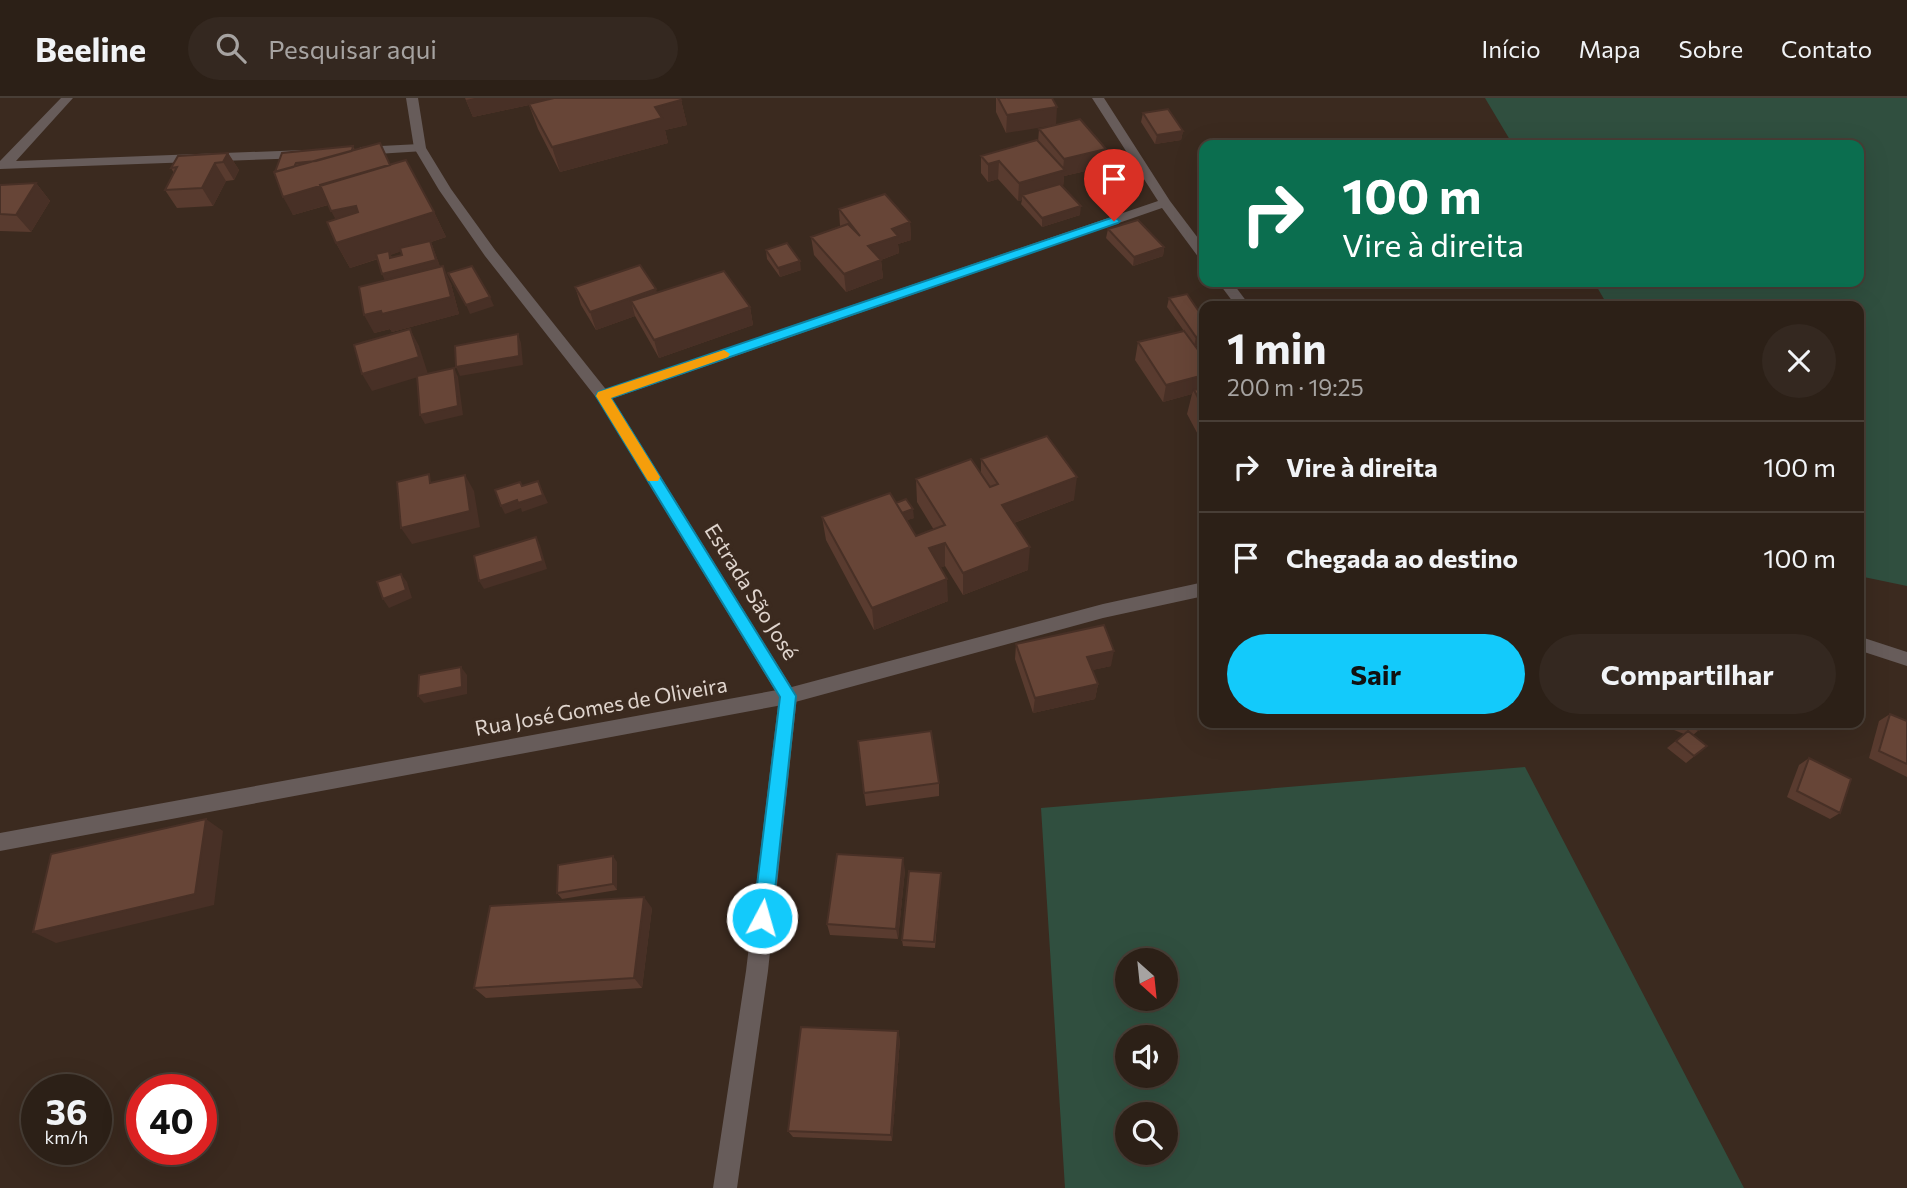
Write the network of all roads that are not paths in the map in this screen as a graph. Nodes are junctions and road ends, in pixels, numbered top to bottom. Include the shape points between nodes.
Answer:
1 (66, 98) edge
2 (412, 98) edge
3 (1098, 98) edge
4 (420, 149) junction
5 (343, 152) edge
6 (317, 153) edge
7 (3, 165) edge
8 (1165, 203) junction
9 (1199, 248) edge
10 (603, 396) junction
11 (1199, 590) edge
12 (1864, 645) edge
13 (1907, 659) edge
14 (788, 696) junction
15 (0, 842) edge
16 (725, 1188) edge

1 - 7 street
2 - 4 street, Estrada São José
3 - 8 street
4 - 5 street
4 - 10 street, Estrada São José via 490,253
6 - 7 street
8 - 9 street
8 - 10 street
10 - 14 street, Estrada São José
11 - 14 street, Rua José Gomes de Oliveira via 1103,611
12 - 13 street
14 - 15 street, Rua José Gomes de Oliveira
14 - 16 street via 757,971

